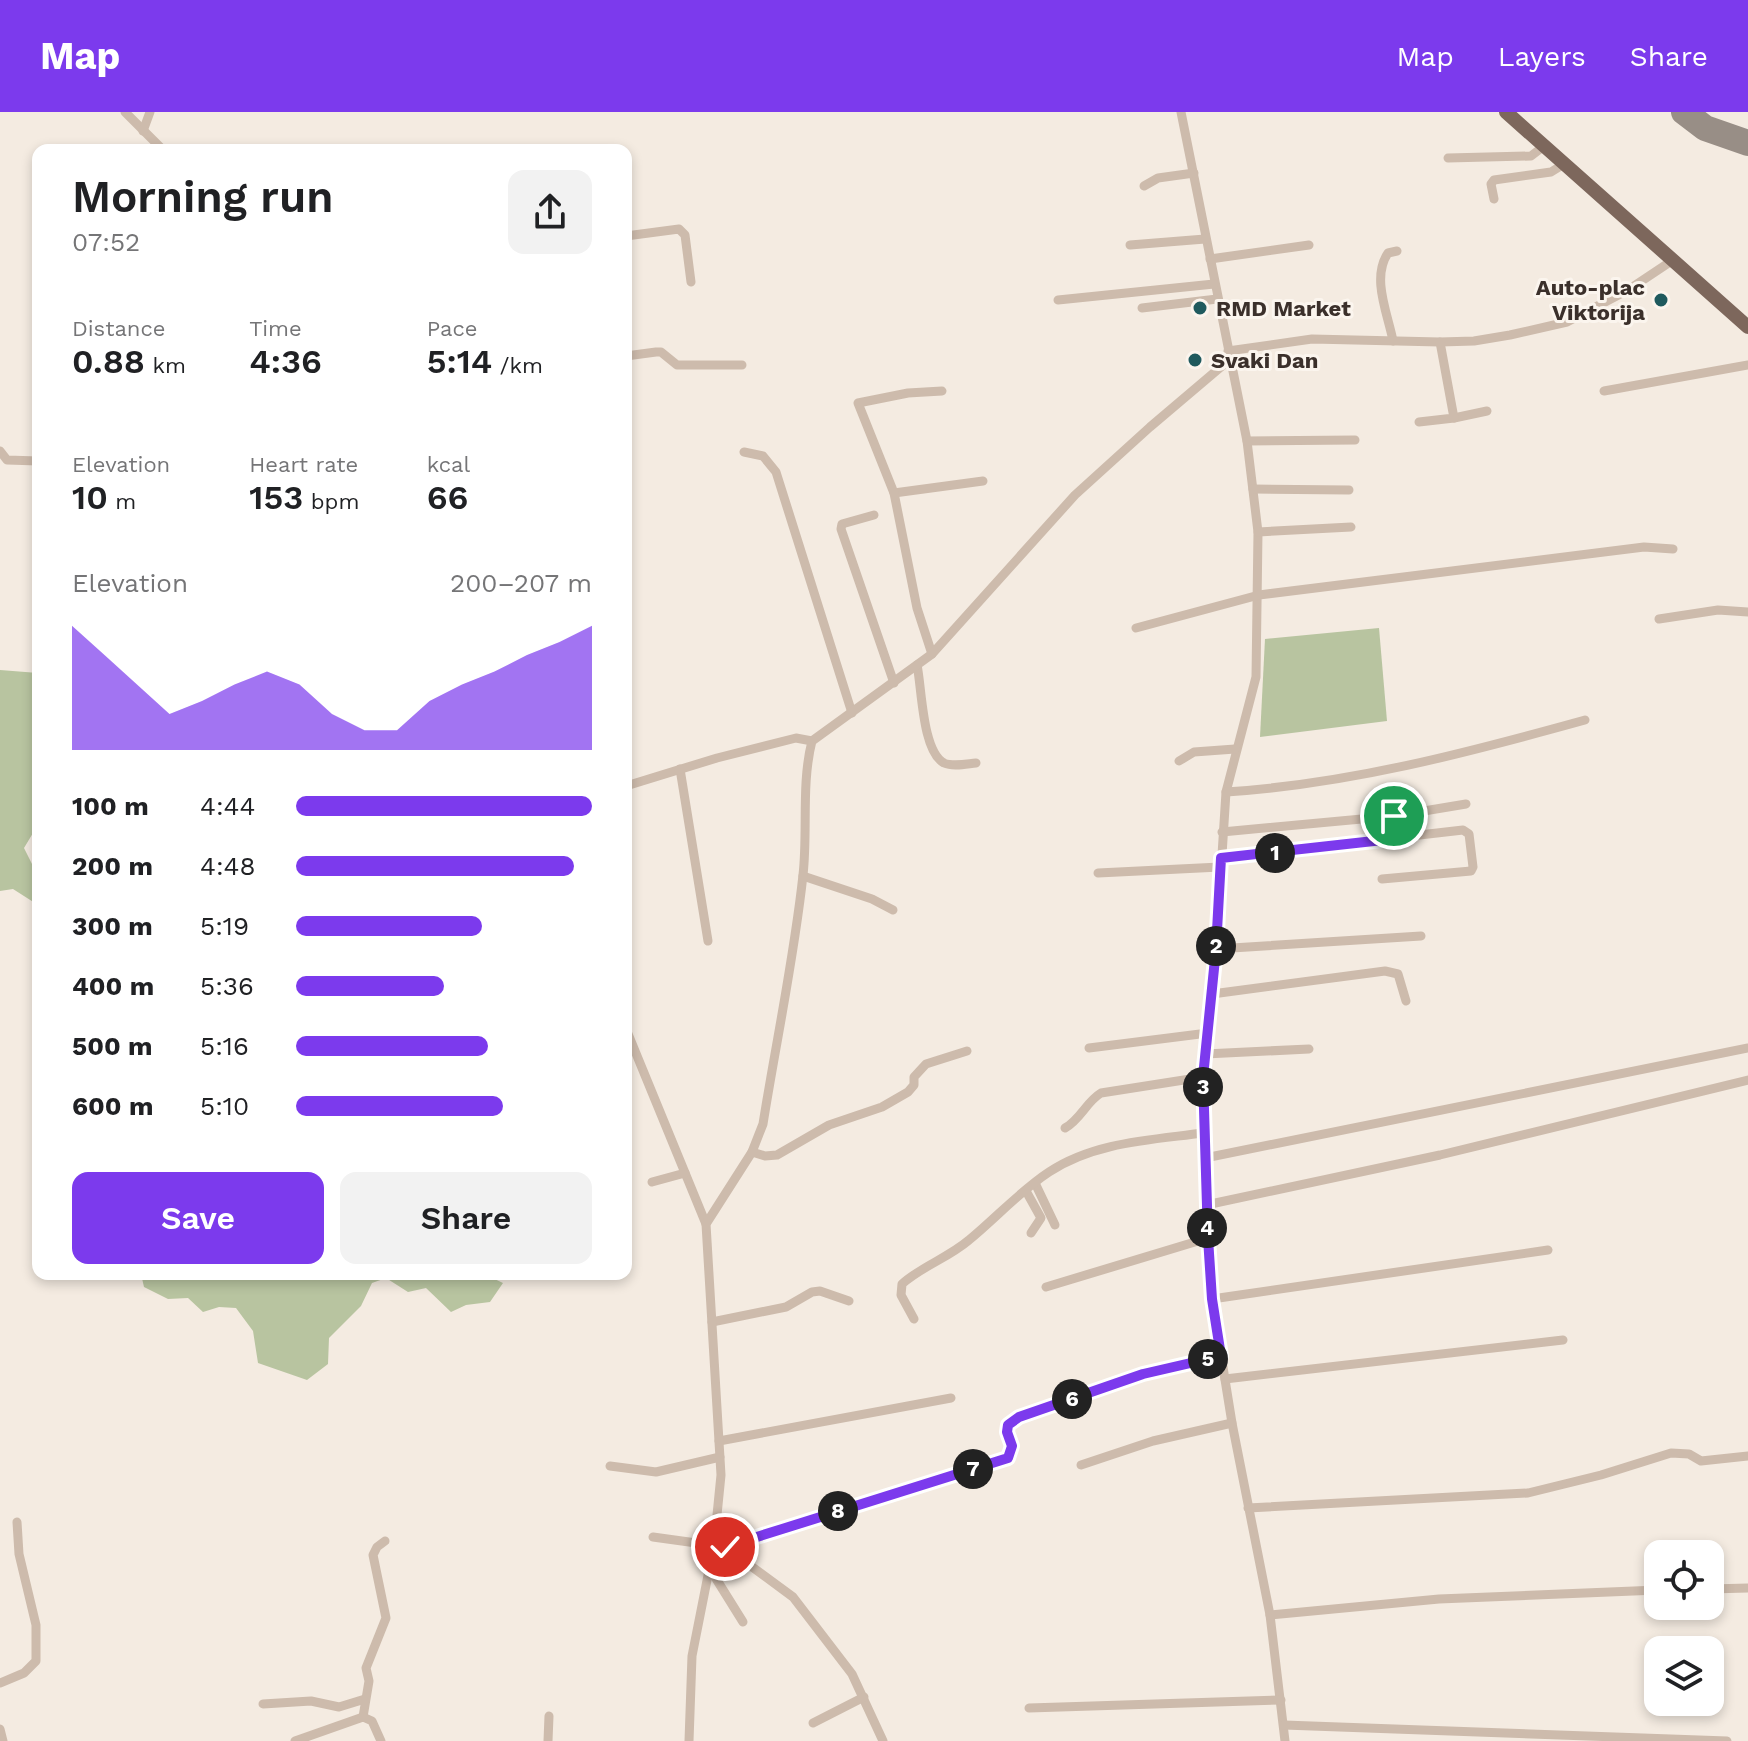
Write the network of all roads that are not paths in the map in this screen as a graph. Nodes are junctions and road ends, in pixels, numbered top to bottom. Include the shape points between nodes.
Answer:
1 (125, 112) edge
2 (150, 112) edge
3 (1181, 112) edge
4 (1506, 112) edge
5 (143, 131) junction
6 (157, 144) edge
7 (1544, 146) junction
8 (1448, 158) dead end
9 (1564, 164) junction
10 (1194, 173) junction
11 (1144, 186) dead end
12 (1494, 199) dead end
13 (632, 235) edge
14 (1205, 239) junction
15 (1130, 245) dead end
16 (1309, 245) dead end
17 (1397, 251) dead end
18 (1210, 259) junction
19 (1673, 260) junction
20 (691, 282) dead end
21 (1214, 284) junction
22 (1217, 299) junction
23 (1058, 300) dead end
24 (1142, 308) dead end
25 (1748, 327) edge
26 (1393, 341) junction
27 (1440, 342) junction
28 (632, 355) edge
29 (1228, 356) junction
30 (742, 365) dead end
31 (1748, 365) edge
32 (942, 391) dead end
33 (1604, 391) dead end
34 (1487, 411) dead end
35 (1454, 418) junction
36 (1419, 422) dead end
37 (1355, 440) dead end
38 (1247, 441) junction
39 (0, 451) edge
40 (744, 452) dead end
41 (32, 462) edge
42 (3, 464) edge
43 (983, 481) dead end
44 (1253, 489) junction
45 (1349, 490) dead end
46 (894, 493) junction
47 (874, 515) dead end
48 (1351, 527) dead end
49 (1258, 532) junction
50 (1673, 549) dead end
51 (1259, 595) junction
52 (1748, 612) edge
53 (1659, 619) dead end
54 (1136, 628) dead end
55 (932, 654) junction
56 (917, 665) junction
57 (894, 683) junction
58 (852, 713) junction
59 (1585, 720) dead end
60 (812, 741) junction
61 (1235, 749) junction
62 (1179, 761) dead end
63 (976, 763) dead end
64 (680, 769) junction
65 (632, 784) edge
66 (1226, 792) junction
67 (1466, 804) dead end
68 (1394, 816) junction
69 (1222, 832) junction
70 (1392, 839) junction
71 (1221, 863) junction
72 (1098, 873) dead end
73 (803, 876) junction
74 (1382, 879) dead end
75 (893, 910) dead end
76 (1421, 936) dead end
77 (708, 941) dead end
78 (1216, 949) junction
79 (1212, 994) junction
80 (1406, 1001) dead end
81 (1208, 1033) junction
82 (632, 1044) edge
83 (1089, 1048) dead end
84 (1748, 1048) edge
85 (1309, 1049) dead end
86 (967, 1051) dead end
87 (1205, 1054) junction
88 (1203, 1077) junction
89 (1748, 1080) edge
90 (1065, 1128) dead end
91 (1203, 1133) junction
92 (752, 1152) junction
93 (1205, 1158) junction
94 (685, 1173) junction
95 (652, 1182) dead end
96 (1035, 1183) junction
97 (1026, 1191) junction
98 (1206, 1205) junction
99 (706, 1224) junction
100 (1055, 1225) dead end
101 (1031, 1233) dead end
102 (1208, 1238) junction
103 (1548, 1250) dead end
104 (1046, 1287) dead end
105 (1212, 1299) junction
106 (849, 1301) dead end
107 (914, 1319) dead end
108 (712, 1322) junction
109 (1563, 1340) dead end
110 (1221, 1356) junction
111 (1225, 1379) junction
112 (951, 1398) dead end
113 (1232, 1423) junction
114 (719, 1441) junction
115 (1748, 1456) edge
116 (720, 1457) junction
117 (1081, 1465) dead end
118 (610, 1466) dead end
119 (1248, 1508) junction
120 (17, 1522) dead end
121 (653, 1537) dead end
122 (385, 1541) dead end
123 (714, 1545) junction
124 (725, 1547) junction
125 (710, 1569) junction
126 (1748, 1588) edge
127 (1724, 1589) edge
128 (1644, 1591) edge
129 (1270, 1615) junction
130 (743, 1622) dead end
131 (0, 1683) edge
132 (864, 1697) junction
133 (365, 1699) junction
134 (1281, 1700) junction
135 (263, 1704) dead end
136 (1029, 1708) dead end
137 (549, 1716) dead end
138 (363, 1717) junction
139 (813, 1723) dead end
140 (1284, 1725) junction
141 (0, 1729) edge
142 (3, 1741) edge
143 (295, 1741) edge
144 (381, 1741) edge
145 (548, 1741) edge
146 (689, 1741) edge
147 (883, 1741) edge
148 (1285, 1741) edge
149 (1727, 1741) edge

1 - 5 street
2 - 5 street
3 - 10 street
4 - 7 main road
5 - 6 street
7 - 8 street via 1531,156
7 - 9 main road
9 - 12 street via 1551,172 1494,180
9 - 19 main road
10 - 11 street via 1158,178
10 - 14 street
13 - 20 street via 679,229 685,235
14 - 15 street
14 - 18 street
16 - 18 street
17 - 26 street via 1388,253 1381,272
18 - 21 street
19 - 25 main road
19 - 27 street via 1567,322 1486,339
21 - 22 street
21 - 23 street
22 - 24 street
22 - 29 street
26 - 27 street
26 - 29 street via 1312,339
27 - 35 street
28 - 30 street via 661,352 677,365
29 - 38 street
29 - 55 street via 1075,495
31 - 33 street
32 - 46 street via 858,403
34 - 35 street
35 - 36 street
37 - 38 street
38 - 44 street
39 - 42 street
40 - 58 street via 763,456 776,472
41 - 42 street
43 - 46 street
44 - 45 street
44 - 49 street
46 - 55 street via 917,608
47 - 57 street via 847,521 841,529
48 - 49 street
49 - 51 street
50 - 51 street via 1644,547
51 - 54 street
51 - 61 street via 1256,677
52 - 53 street via 1718,610
55 - 56 street
56 - 57 street
56 - 63 street via 934,753 952,765
57 - 58 street
58 - 60 street
59 - 66 street via 1369,775
60 - 64 street via 796,738
60 - 73 street
61 - 62 street via 1194,752
61 - 66 street
64 - 65 street
64 - 77 street
66 - 69 street
67 - 68 street
68 - 69 street
68 - 70 street
69 - 71 street
70 - 71 street
70 - 74 street via 1467,831 1473,867 1468,872
71 - 72 street
71 - 78 street
73 - 75 street
73 - 92 street via 763,1124
76 - 78 street
78 - 79 street
79 - 80 street via 1385,971 1398,974
79 - 81 street
81 - 83 street
81 - 87 street
82 - 94 street
84 - 93 street
85 - 87 street
86 - 92 street via 926,1064 908,1092 882,1107 829,1125 777,1155
87 - 88 street
88 - 90 street via 1101,1093
88 - 91 street
89 - 98 street
91 - 93 street
91 - 96 street via 1088,1152
92 - 99 street
93 - 98 street
94 - 95 street
94 - 99 street
96 - 97 street
96 - 100 street
97 - 101 street via 1041,1218
97 - 107 street via 968,1241 902,1284 901,1295
98 - 102 street
99 - 108 street
102 - 104 street
102 - 105 street
103 - 105 street
105 - 110 street
106 - 108 street via 812,1292 786,1307
108 - 114 street
109 - 111 street
110 - 111 street
110 - 124 street via 1143,1374 1019,1417 1008,1425 1008,1458
111 - 113 street
112 - 114 street
113 - 117 street
113 - 119 street
114 - 116 street
115 - 119 street via 1701,1461 1671,1453 1528,1493
116 - 118 street via 656,1472
116 - 123 street
119 - 129 street
120 - 131 street via 36,1625 36,1661
121 - 123 street
122 - 133 street via 373,1555 386,1618 366,1668
123 - 124 street
123 - 125 street
124 - 132 street via 793,1597
125 - 130 street
125 - 146 street via 692,1656
126 - 127 street
128 - 129 street via 1439,1599
129 - 134 street
132 - 139 street
132 - 147 street
133 - 135 street via 339,1707 311,1701
133 - 138 street
134 - 136 street
134 - 140 street
137 - 145 street
138 - 143 street
138 - 144 street via 372,1721
140 - 148 street
140 - 149 street
141 - 142 street

